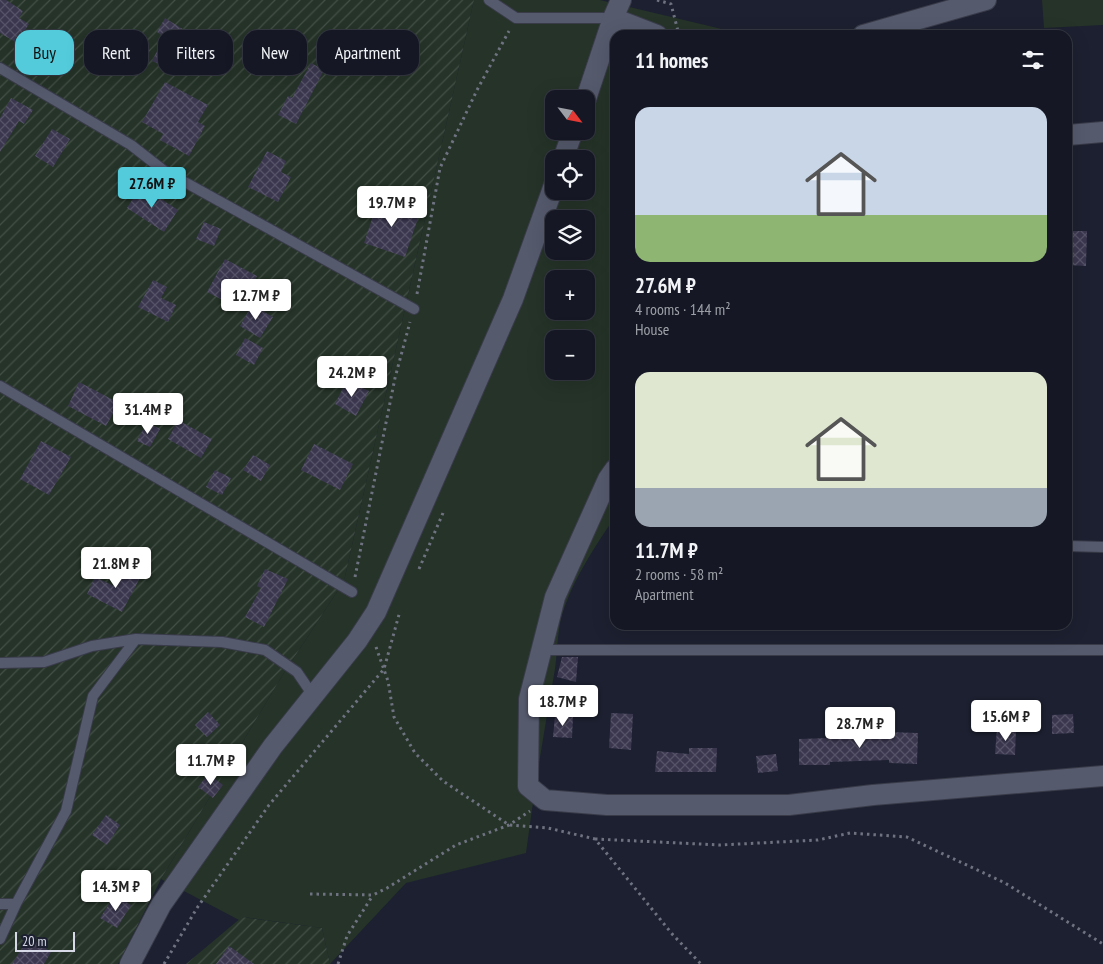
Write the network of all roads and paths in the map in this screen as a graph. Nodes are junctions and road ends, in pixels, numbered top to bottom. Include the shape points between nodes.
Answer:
1 (489, 0) edge
2 (657, 0) edge
3 (986, 0) edge
4 (617, 9) edge
5 (516, 18) junction
6 (650, 30) edge
7 (678, 30) edge
8 (881, 30) edge
9 (0, 68) edge
10 (589, 90) edge
11 (1103, 132) edge
12 (1072, 135) edge
13 (548, 200) edge
14 (414, 309) junction
15 (0, 386) edge
16 (610, 476) edge
17 (1072, 546) edge
18 (1103, 547) edge
19 (352, 592) joint
20 (368, 626) junction
21 (136, 639) junction
22 (542, 650) junction
23 (1103, 650) edge
24 (0, 663) edge
25 (314, 697) junction
26 (1103, 776) edge
27 (509, 825) junction
28 (595, 839) junction
29 (310, 894) dead end
30 (373, 895) junction
31 (0, 904) edge
32 (16, 904) junction
33 (0, 939) edge
34 (1103, 944) edge
35 (130, 964) edge
36 (338, 964) edge
37 (701, 964) edge

1 - 5 lane
2 - 7 path via 671,4
3 - 8 street
4 - 5 lane
4 - 6 street
4 - 10 street
5 - 14 path via 440,168
9 - 14 lane via 130,145 163,170
11 - 12 street
13 - 20 street via 512,299 383,599
14 - 19 path via 395,378
15 - 19 lane
16 - 22 street via 555,597
17 - 18 lane
20 - 25 street
20 - 27 path via 388,682 394,717 415,754 443,781
21 - 24 lane via 92,646 44,662
21 - 25 lane via 222,642 265,650 297,672
21 - 32 lane via 93,696 66,812
22 - 23 lane
22 - 26 street via 529,699 528,786 545,800 607,804 790,805
25 - 35 street via 274,746 161,905
27 - 28 path via 548,828
27 - 30 path via 456,846
28 - 34 path via 720,845 818,840 850,833 907,837 1006,883
28 - 37 path via 673,935
29 - 30 path
30 - 36 path via 347,936
31 - 32 lane
32 - 33 lane

